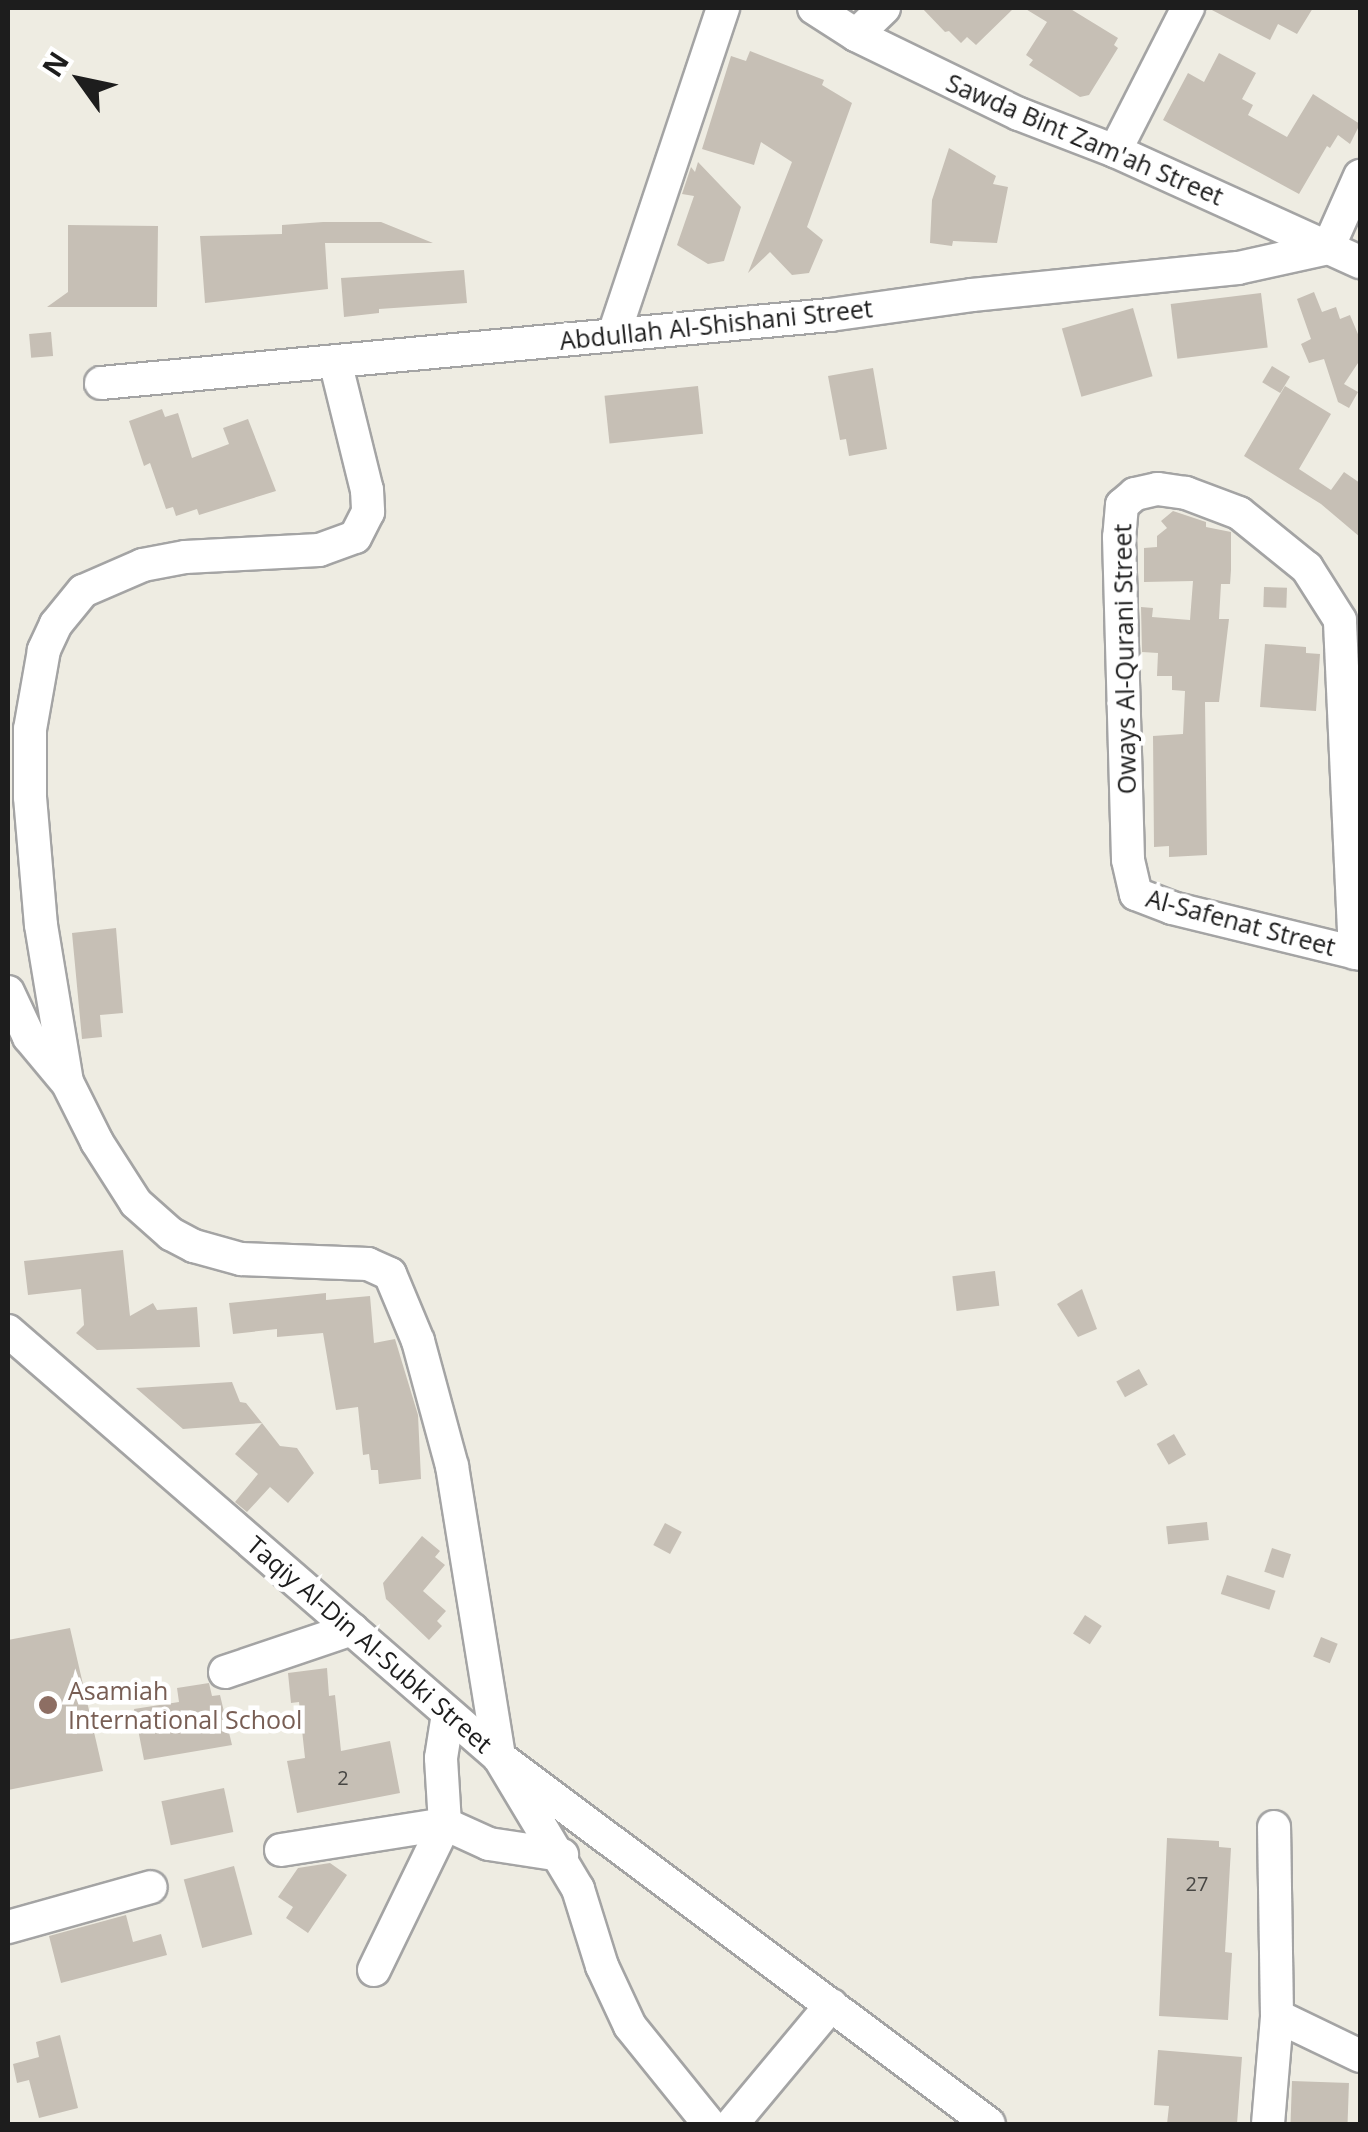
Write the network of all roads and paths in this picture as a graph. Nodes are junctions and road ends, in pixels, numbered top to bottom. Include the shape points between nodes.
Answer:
1 (722, 8) edge
2 (814, 8) edge
3 (884, 8) edge
4 (1188, 8) edge
5 (856, 35) junction
6 (1116, 152) junction
7 (1360, 176) edge
8 (1328, 248) junction
9 (1360, 262) edge
10 (614, 334) junction
11 (335, 361) junction
12 (101, 383) dead end
13 (1130, 881) joint
14 (1358, 953) edge
15 (8, 992) edge
16 (67, 1082) junction
17 (8, 1332) edge
18 (352, 1629) junction
19 (225, 1672) dead end
20 (448, 1714) junction
21 (499, 1756) junction
22 (445, 1824) junction
23 (1274, 1827) dead end
24 (281, 1850) dead end
25 (562, 1855) junction
26 (151, 1887) dead end
27 (8, 1927) edge
28 (374, 1970) dead end
29 (832, 2005) junction
30 (1277, 2016) junction
31 (1360, 2056) edge
32 (709, 2124) edge
33 (732, 2124) edge
34 (989, 2124) edge
35 (1268, 2124) edge

1 - 10 street
2 - 5 street, Sawda Bint Zam'ah Street
3 - 5 street
4 - 6 street
5 - 6 street, Sawda Bint Zam'ah Street via 1019,114
6 - 8 street, Sawda Bint Zam'ah Street
7 - 8 street
8 - 9 street, Sawda Bint Zam'ah Street
8 - 10 street, Abdullah Al-Shishani Street via 1238,268
10 - 11 street, Abdullah Al-Shishani Street
11 - 12 street, Abdullah Al-Shishani Street
11 - 16 street via 367,490 368,512 355,537 320,550 143,564 83,591 44,650 30,729 30,797 41,925
13 - 14 street, Al-Safenat Street via 1148,901
13 - 14 street, Oways Al-Qurani Street via 1120,520 1122,505 1135,494 1157,489 1215,502 1263,530 1307,568 1340,620
15 - 16 street via 29,1037
16 - 21 street via 136,1203 171,1234 241,1259 380,1266 397,1285 452,1466
17 - 18 street, Taqiy Al-Din Al-Subki Street
18 - 19 street
18 - 20 street, Taqiy Al-Din Al-Subki Street
20 - 21 street, Taqiy Al-Din Al-Subki Street
20 - 22 street via 441,1758
21 - 25 street, Taqiy Al-Din Al-Subki Street
21 - 29 street
22 - 24 street
22 - 25 street via 489,1844
22 - 28 street
23 - 30 street
25 - 32 street, Taqiy Al-Din Al-Subki Street via 630,2026
26 - 27 street
29 - 33 street
29 - 34 street
30 - 31 street
30 - 35 street

